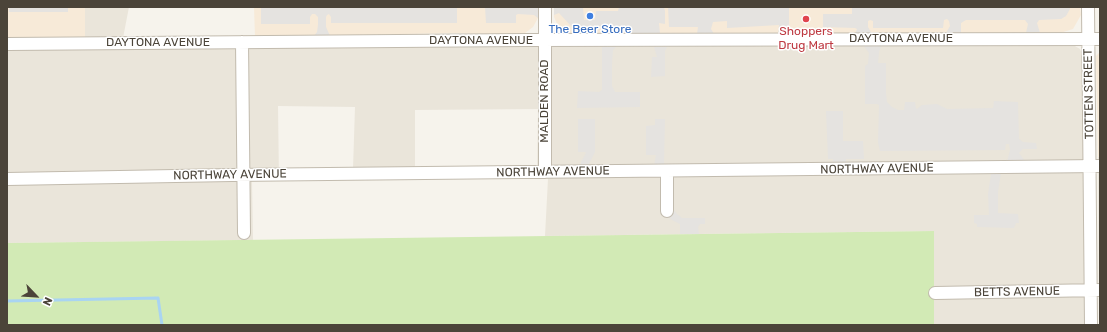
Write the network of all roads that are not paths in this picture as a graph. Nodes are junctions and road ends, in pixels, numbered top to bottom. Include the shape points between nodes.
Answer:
1 (545, 7) edge
2 (1088, 7) edge
3 (1094, 39) edge
4 (545, 40) junction
5 (242, 42) junction
6 (7, 44) edge
7 (1095, 166) edge
8 (667, 171) junction
9 (545, 172) junction
10 (243, 175) junction
11 (7, 179) edge
12 (667, 211) dead end
13 (244, 233) dead end
14 (1095, 291) edge
15 (935, 293) dead end
16 (1091, 325) edge

1 - 4 street, MALDEN ROAD
2 - 3 street, TOTTEN STREET
3 - 4 street, DAYTONA AVENUE
3 - 7 street, TOTTEN STREET
4 - 5 street, DAYTONA AVENUE
4 - 9 street, MALDEN ROAD
5 - 6 street, DAYTONA AVENUE
5 - 10 street
7 - 8 street, NORTHWAY AVENUE
7 - 14 street, TOTTEN STREET
8 - 9 street, NORTHWAY AVENUE
8 - 12 street
9 - 10 street, NORTHWAY AVENUE
10 - 11 street, NORTHWAY AVENUE
10 - 13 street
14 - 15 street, BETTS AVENUE
14 - 16 street, TOTTEN STREET

